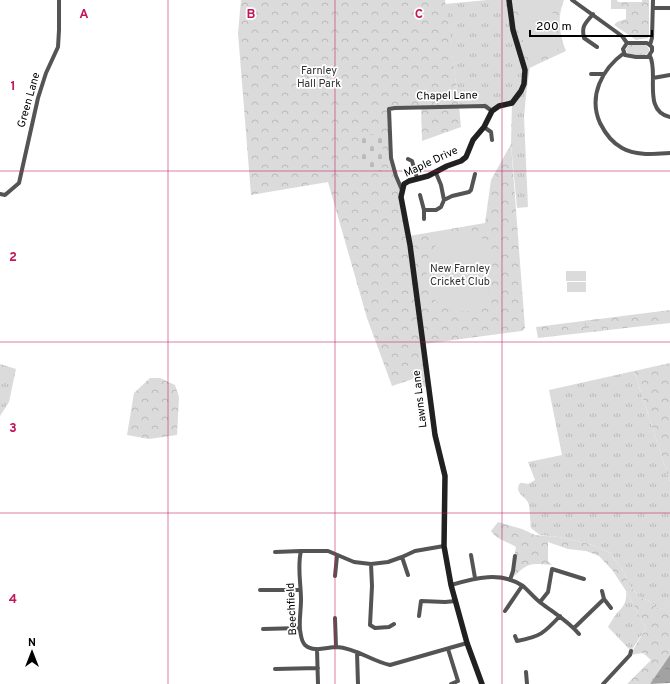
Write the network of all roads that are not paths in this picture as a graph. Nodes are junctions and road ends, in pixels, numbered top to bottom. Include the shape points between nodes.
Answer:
1 (59, 0) edge
2 (508, 0) edge
3 (572, 0) edge
4 (653, 0) edge
5 (653, 8) junction
6 (670, 8) edge
7 (593, 14) junction
8 (627, 43) junction
9 (650, 45) junction
10 (597, 47) dead end
11 (624, 52) junction
12 (650, 56) junction
13 (591, 74) dead end
14 (604, 74) junction
15 (670, 75) edge
16 (653, 78) junction
17 (389, 109) joint
18 (492, 111) junction
19 (670, 117) edge
20 (484, 127) junction
21 (492, 140) dead end
22 (670, 154) edge
23 (417, 158) dead end
24 (436, 172) junction
25 (475, 174) dead end
26 (417, 178) junction
27 (402, 190) junction
28 (0, 194) edge
29 (420, 195) dead end
30 (444, 200) junction
31 (424, 210) junction
32 (424, 219) dead end
33 (444, 546) junction
34 (300, 551) junction
35 (275, 552) dead end
36 (337, 556) junction
37 (477, 556) dead end
38 (515, 556) dead end
39 (402, 557) junction
40 (371, 564) junction
41 (408, 575) dead end
42 (335, 576) dead end
43 (475, 578) junction
44 (584, 579) dead end
45 (510, 580) junction
46 (451, 585) junction
47 (522, 586) junction
48 (260, 590) dead end
49 (300, 590) junction
50 (602, 591) dead end
51 (415, 598) dead end
52 (604, 599) junction
53 (421, 601) junction
54 (456, 601) junction
55 (540, 602) junction
56 (611, 608) dead end
57 (505, 611) dead end
58 (419, 616) dead end
59 (560, 616) junction
60 (335, 618) dead end
61 (394, 624) dead end
62 (300, 628) junction
63 (574, 628) junction
64 (263, 629) dead end
65 (579, 634) dead end
66 (515, 636) dead end
67 (467, 643) junction
68 (336, 647) junction
69 (317, 649) junction
70 (448, 649) junction
71 (631, 651) dead end
72 (357, 652) junction
73 (318, 668) junction
74 (275, 669) dead end
75 (526, 672) dead end
76 (318, 684) edge
77 (358, 684) edge
78 (451, 684) edge
79 (482, 684) edge
80 (527, 684) edge
81 (604, 684) edge

1 - 28 street, Green Lane via 58,47 38,98 19,183 5,195
2 - 18 street via 513,30 525,70 524,84 512,103 498,106
3 - 7 street
4 - 5 street
5 - 6 street
5 - 9 street
7 - 8 street via 622,36
7 - 10 street via 582,30 584,38
8 - 9 street
8 - 11 street
9 - 12 street
11 - 12 street via 628,57
11 - 14 street
12 - 16 street
13 - 14 street
14 - 22 street via 597,88 596,110 608,137 622,149 635,153
15 - 16 street
16 - 19 street via 656,106 661,113
17 - 18 street, Chapel Lane via 485,106
17 - 27 street, Lawns Lane via 391,158
18 - 20 street, Maple Drive
20 - 21 street via 492,132
20 - 24 street, Maple Drive via 473,140 466,157
23 - 26 street via 410,160
24 - 26 street, Maple Drive
24 - 30 street via 442,185
25 - 30 street via 469,192
26 - 27 street, Maple Drive via 404,184
27 - 33 street, Lawns Lane via 433,428 445,476
29 - 31 street
30 - 31 street via 441,207 436,210
31 - 32 street
33 - 39 street via 416,551
33 - 46 street, Lawns Lane
34 - 35 street
34 - 36 street via 328,551
34 - 49 street, Beechfield
36 - 40 street
36 - 42 street
37 - 43 street via 471,556
38 - 45 street
39 - 40 street
39 - 41 street
40 - 61 street via 370,625 375,628
43 - 45 street via 492,576
43 - 46 street
44 - 55 street via 552,569 548,592
45 - 47 street
46 - 54 street, Lawns Lane
47 - 55 street
47 - 57 street
48 - 49 street
49 - 62 street, Beechfield
50 - 52 street
51 - 53 street
52 - 56 street
52 - 63 street
53 - 54 street
53 - 58 street
54 - 67 street, Lawns Lane
55 - 59 street
59 - 63 street
59 - 66 street via 534,638 517,644
60 - 68 street
62 - 64 street
62 - 69 street, Beechfield via 304,644
63 - 65 street
67 - 70 street
67 - 79 street, Lawns Lane
68 - 69 street
68 - 72 street
69 - 73 street
70 - 72 street via 390,665
70 - 78 street via 458,681
71 - 81 street
72 - 77 street
73 - 74 street
73 - 76 street
75 - 80 street

